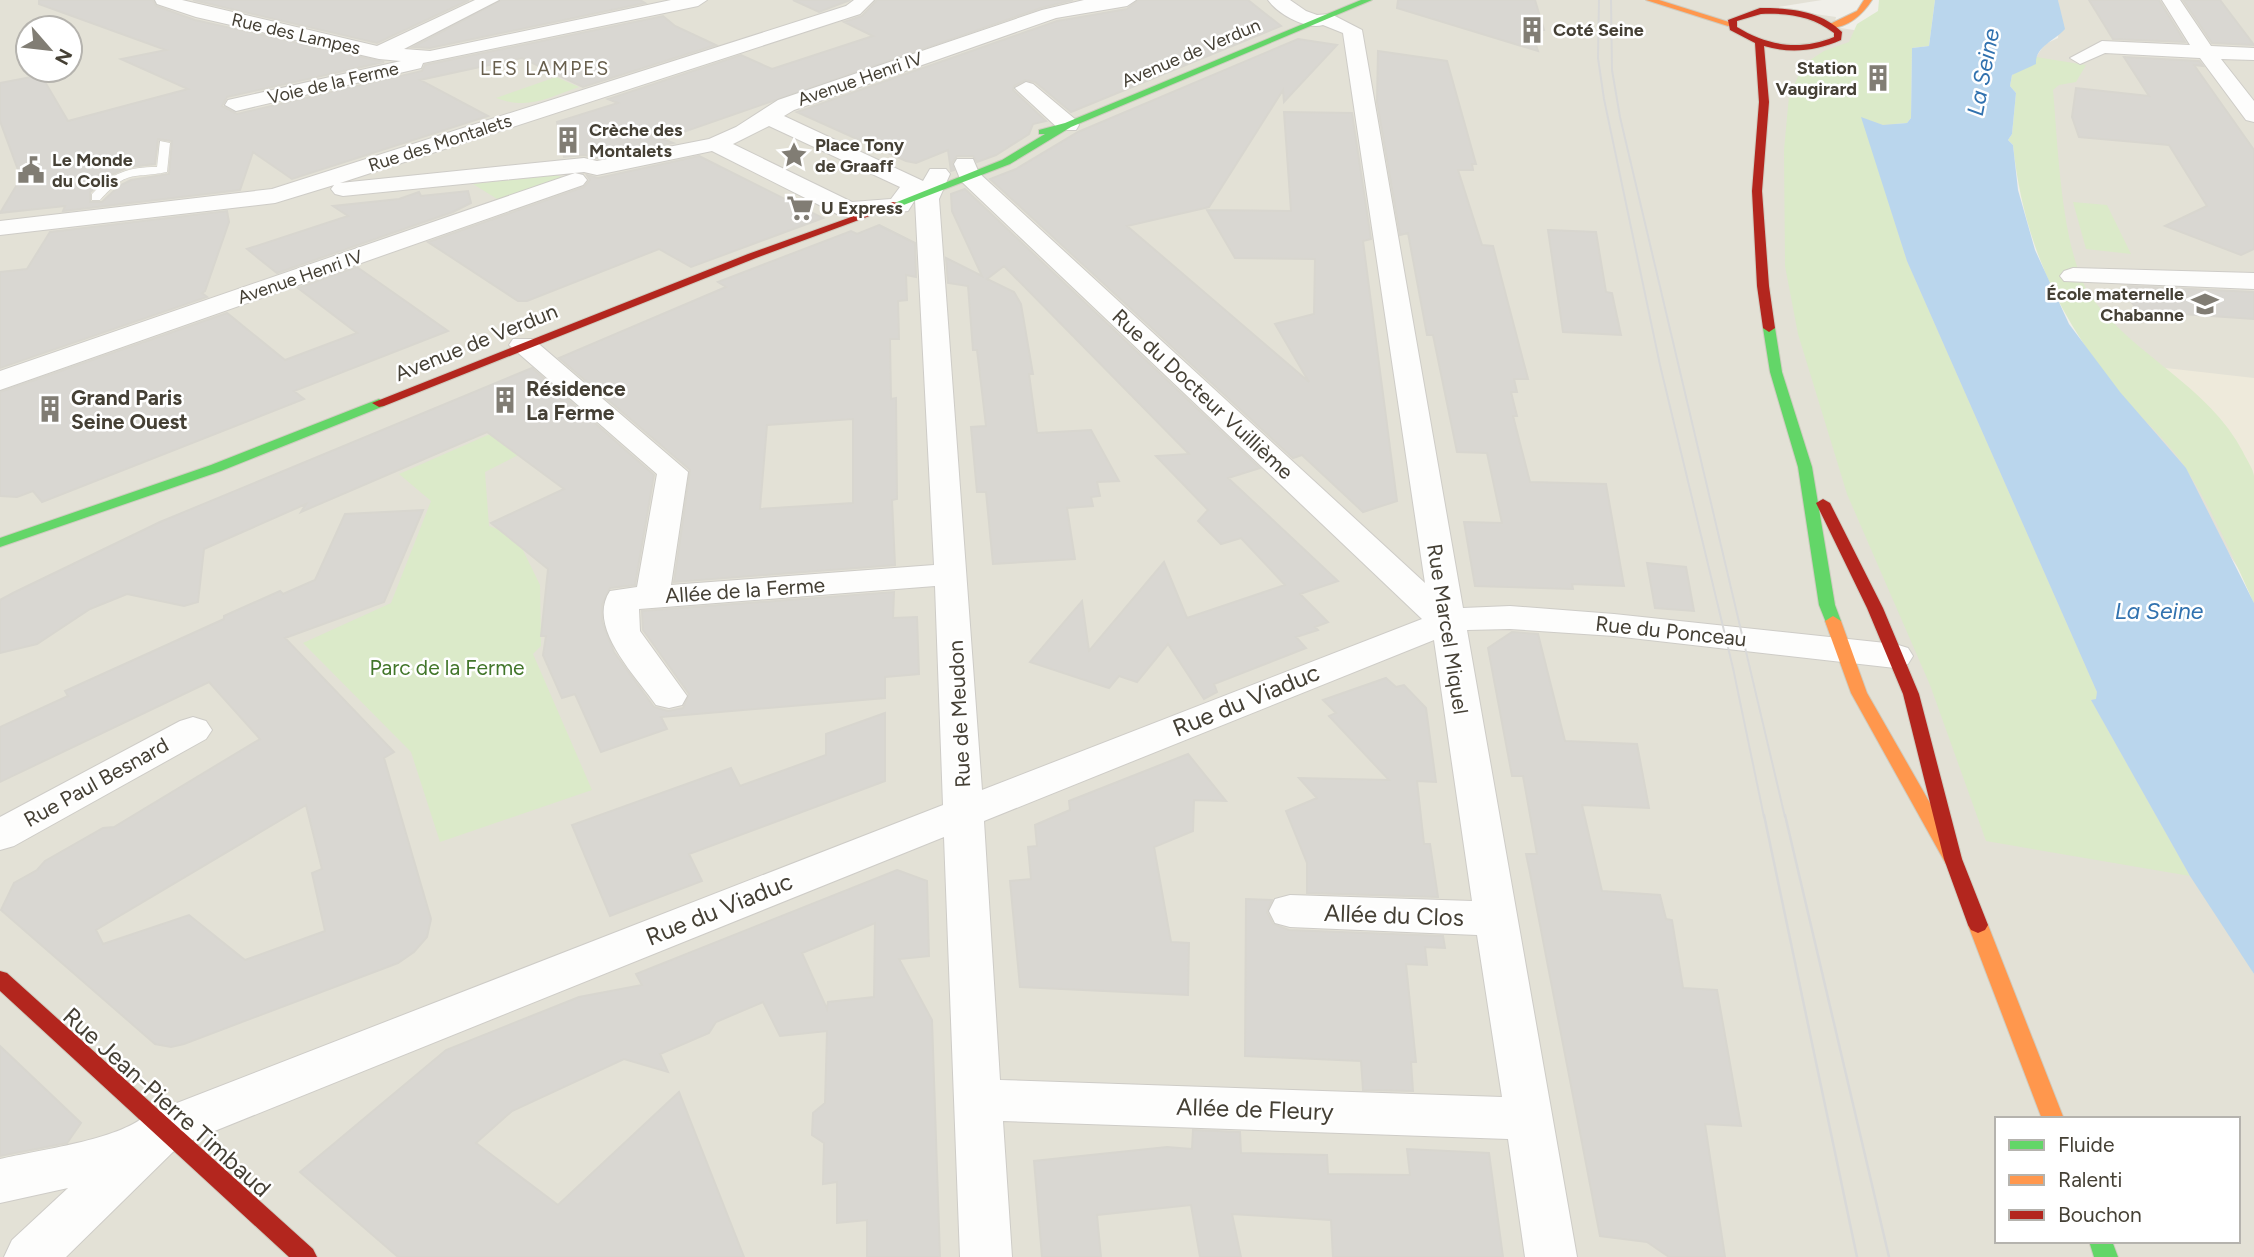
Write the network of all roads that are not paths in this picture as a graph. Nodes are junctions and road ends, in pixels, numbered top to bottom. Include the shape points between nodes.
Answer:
1 (164, 0) edge
2 (490, 0) edge
3 (698, 0) edge
4 (865, 0) edge
5 (1128, 0) edge
6 (1278, 0) edge
7 (1368, 0) edge
8 (1650, 0) edge
9 (1699, 0) edge
10 (1868, 0) edge
11 (2171, 0) edge
12 (1827, 4) dead end
13 (1784, 11) junction
14 (1753, 12) junction
15 (1320, 20) junction
16 (1731, 24) junction
17 (1833, 26) junction
18 (1759, 42) junction
19 (1805, 47) junction
20 (2206, 52) junction
21 (379, 53) junction
22 (2254, 54) edge
23 (429, 57) junction
24 (2080, 58) dead end
25 (1026, 88) dead end
26 (1764, 102) junction
27 (236, 105) dead end
28 (2254, 115) edge
29 (766, 116) junction
30 (1068, 125) junction
31 (164, 143) dead end
32 (715, 144) junction
33 (608, 165) junction
34 (967, 170) junction
35 (326, 180) junction
36 (917, 195) junction
37 (92, 206) junction
38 (848, 211) junction
39 (0, 229) edge
40 (751, 256) junction
41 (2073, 276) dead end
42 (2254, 281) edge
43 (523, 345) junction
44 (0, 381) edge
45 (1805, 467) junction
46 (216, 468) junction
47 (53, 542) dead end
48 (0, 543) edge
49 (1434, 544) junction
50 (1369, 550) junction
51 (951, 574) junction
52 (652, 597) junction
53 (1446, 622) junction
54 (1847, 653) junction
55 (1895, 656) junction
56 (669, 696) dead end
57 (193, 730) dead end
58 (964, 811) junction
59 (0, 835) edge
60 (1954, 859) junction
61 (1290, 911) dead end
62 (1497, 919) junction
63 (0, 979) edge
64 (980, 1100) junction
65 (2052, 1117) edge
66 (1530, 1119) junction
67 (163, 1129) junction
68 (0, 1181) edge
69 (30, 1257) edge
70 (305, 1257) edge
71 (986, 1257) edge
72 (1551, 1257) edge

1 - 21 street, Rue des Lampes
2 - 21 street
3 - 23 street
4 - 35 street, Rue des Montalets via 853,10
5 - 29 street, Avenue Henri IV via 1049,14 786,104
6 - 15 street via 1299,15
7 - 15 main road, Avenue de Verdun
8 - 16 main road
9 - 14 main road
10 - 17 main road via 1860,13
11 - 20 street
12 - 13 main road
13 - 14 main road
13 - 17 main road
14 - 16 main road via 1736,16
15 - 30 main road, Avenue de Verdun
15 - 49 street, Rue Marcel Miquel via 1352,30
16 - 18 main road
17 - 19 main road via 1838,37
18 - 19 main road
18 - 26 main road
19 - 26 main road
20 - 22 street
20 - 24 street via 2102,47
20 - 28 street
21 - 23 street, Rue des Lampes
23 - 27 street, Voie de la Ferme via 417,64
25 - 30 street
26 - 45 main road via 1757,191 1763,286 1776,372
29 - 32 street, Avenue Henri IV
29 - 36 street
30 - 34 main road, Avenue de Verdun
31 - 37 lane via 163,170 125,171 115,176
32 - 33 street, Avenue Henri IV
32 - 38 street
33 - 35 street, Avenue Henri IV via 341,189
33 - 44 street, Avenue Henri IV
34 - 36 main road, Avenue de Verdun
34 - 50 street, Rue du Docteur Vuillième
35 - 37 street, Rue des Montalets via 254,200
36 - 38 street
36 - 40 main road, Avenue de Verdun
36 - 51 street, Rue de Meudon
37 - 39 street, Rue des Montalets
38 - 40 main road, Avenue de Verdun
40 - 43 main road, Avenue de Verdun
41 - 42 street
43 - 46 main road, Avenue de Verdun
43 - 52 street, Allée de la Ferme via 673,472
45 - 54 main road via 1827,606
45 - 55 main road
46 - 47 main road, Avenue de Verdun
46 - 48 main road, Avenue de Verdun
49 - 50 street via 1404,553
49 - 53 street, Rue Marcel Miquel
50 - 53 street, Rue du Docteur Vuillième
51 - 52 street, Allée de la Ferme
51 - 58 street, Rue de Meudon
52 - 56 street via 622,599 622,632
53 - 54 street, Rue du Ponceau via 1478,615 1644,626
53 - 58 street, Rue du Viaduc
53 - 62 street, Rue Marcel Miquel
54 - 55 street, Rue du Ponceau
54 - 60 main road via 1859,693
55 - 60 main road via 1911,694
57 - 59 street, Rue Paul Besnard
58 - 64 street, Rue de Meudon
58 - 67 street, Rue du Viaduc
60 - 65 main road
61 - 62 street, Allée du Clos
62 - 66 street, Rue Marcel Miquel
63 - 67 main road, Rue Jean-Pierre Timbaud
64 - 66 street, Allée de Fleury
64 - 71 street, Rue de Meudon
66 - 72 street, Rue Marcel Miquel
67 - 68 street via 113,1156
67 - 69 street, Rue du Viaduc
67 - 70 main road, Rue Jean-Pierre Timbaud

